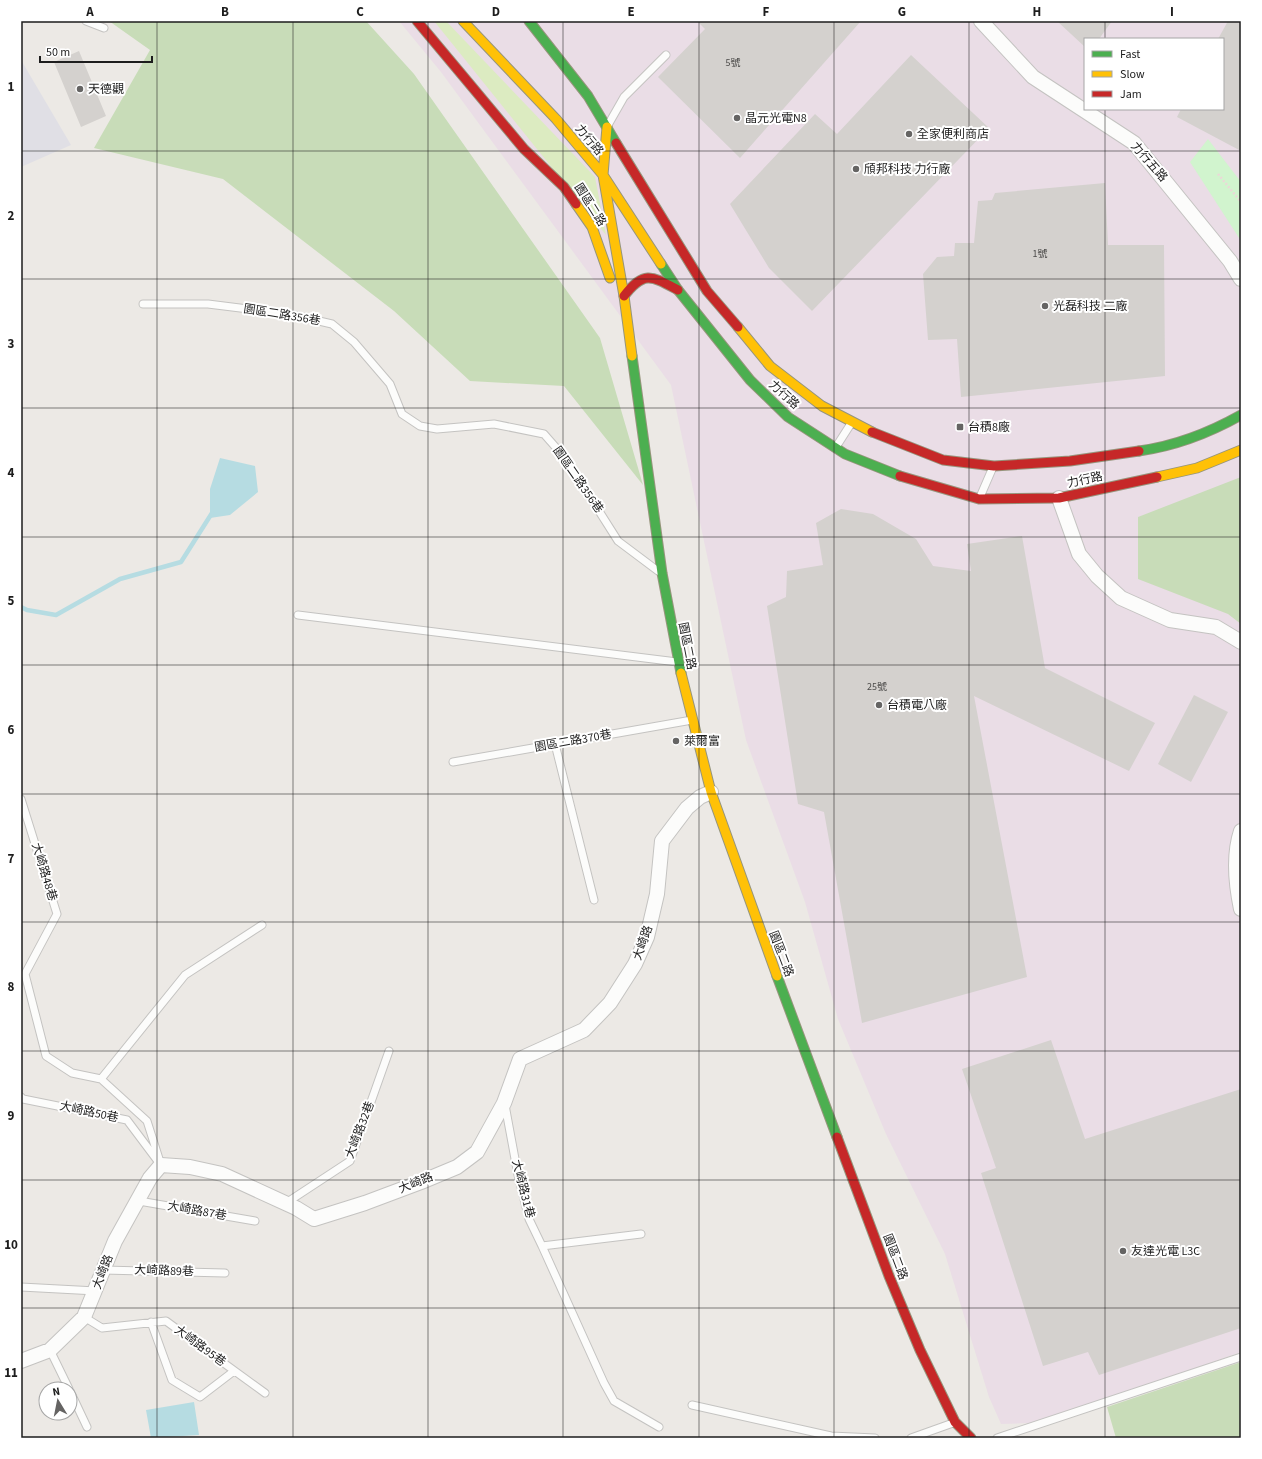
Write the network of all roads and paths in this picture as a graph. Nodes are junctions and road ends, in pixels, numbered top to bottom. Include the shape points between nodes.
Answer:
1 (86, 21) edge
2 (417, 21) edge
3 (463, 21) edge
4 (530, 21) edge
5 (981, 21) edge
6 (104, 28) dead end
7 (666, 55) dead end
8 (607, 127) junction
9 (1218, 174) dead end
10 (603, 175) junction
11 (1241, 202) edge
12 (1241, 280) edge
13 (678, 290) junction
14 (624, 296) junction
15 (143, 304) dead end
16 (1241, 415) edge
17 (852, 422) junction
18 (836, 447) junction
19 (1241, 450) edge
20 (644, 452) junction
21 (994, 466) junction
22 (1059, 498) junction
23 (979, 499) junction
24 (662, 573) junction
25 (298, 615) dead end
26 (1241, 642) edge
27 (678, 662) junction
28 (692, 720) junction
29 (555, 744) junction
30 (454, 762) dead end
31 (710, 792) junction
32 (21, 799) edge
33 (1241, 831) edge
34 (594, 900) dead end
35 (1241, 909) edge
36 (262, 926) dead end
37 (23, 973) edge
38 (389, 1051) dead end
39 (101, 1079) junction
40 (21, 1097) edge
41 (504, 1103) junction
42 (161, 1165) junction
43 (138, 1201) junction
44 (286, 1204) junction
45 (255, 1221) dead end
46 (641, 1234) dead end
47 (542, 1246) junction
48 (103, 1270) junction
49 (225, 1273) dead end
50 (21, 1288) edge
51 (96, 1291) junction
52 (84, 1316) junction
53 (151, 1322) junction
54 (50, 1350) junction
55 (1241, 1357) edge
56 (21, 1361) edge
57 (234, 1371) junction
58 (66, 1381) edge
59 (265, 1393) dead end
60 (692, 1406) dead end
61 (78, 1407) edge
62 (955, 1422) junction
63 (659, 1427) dead end
64 (88, 1428) dead end
65 (875, 1438) edge
66 (911, 1438) edge
67 (971, 1438) edge
68 (997, 1438) edge

1 - 6 lane
2 - 20 street, 園區二路 via 524,149 564,187 592,227 620,308
3 - 10 street, 力行路 via 556,119
4 - 8 street, 力行路 via 588,96
5 - 12 street, 力行五路 via 1033,77 1134,143 1230,261
7 - 8 lane via 624,96
8 - 10 street, 園區二路
8 - 17 street, 力行路 via 707,291 745,338 770,366 822,406
9 - 11 path
10 - 13 street, 力行路
10 - 14 street, 園區二路
13 - 14 street via 662,281 643,277 634,282
13 - 18 street, 力行路 via 750,380 788,417
14 - 20 street, 園區二路
15 - 24 lane, 園區二路356巷 via 208,304 289,314 332,324 354,342 390,384 402,414 420,426 437,430 494,424 544,434 566,459 618,541
16 - 21 street, 力行路 via 1223,425 1166,447 1070,461
17 - 18 lane
17 - 21 street, 力行路 via 880,436 943,460
18 - 23 street, 力行路 via 846,454 909,479
19 - 22 street, 力行路 via 1197,468
20 - 24 street, 園區二路
21 - 23 lane
22 - 23 street, 力行路
22 - 26 street via 1079,554 1097,576 1121,598 1170,620 1216,627
24 - 27 street, 園區二路
25 - 27 lane
27 - 28 street, 園區二路
28 - 29 lane, 園區二路370巷
28 - 31 street, 園區二路
29 - 30 lane, 園區二路370巷
29 - 34 lane
31 - 41 street, 大崎路 via 687,808 662,841 657,894 647,938 635,964 610,1003 584,1030 520,1059
31 - 62 street, 園區二路 via 889,1276 920,1350
32 - 37 lane, 大崎路48巷 via 57,914
33 - 35 street via 1236,867
36 - 39 lane via 185,975
37 - 39 lane, 大崎路48巷 via 46,1056 72,1073
38 - 44 lane, 大崎路32巷 via 350,1161
39 - 42 lane via 147,1121
40 - 42 lane, 大崎路50巷 via 127,1120
41 - 44 street, 大崎路 via 477,1152 457,1166 365,1203 314,1219
41 - 47 lane, 大崎路31巷 via 529,1219
42 - 43 street, 大崎路 via 150,1178
42 - 44 street, 大崎路 via 213,1171
43 - 45 lane, 大崎路87巷
43 - 48 street, 大崎路
46 - 47 lane
47 - 63 lane, 大崎路31巷 via 614,1401
48 - 49 lane, 大崎路89巷
48 - 51 street, 大崎路
50 - 51 lane
51 - 52 street, 大崎路
52 - 53 lane, 大崎路95巷 via 102,1328
52 - 54 street, 大崎路
53 - 57 lane, 大崎路95巷 via 166,1321
53 - 57 lane via 172,1380 200,1397
54 - 56 street, 大崎路
54 - 58 lane
55 - 68 lane
57 - 59 lane, 大崎路95巷
60 - 65 lane via 831,1436
61 - 64 lane
62 - 66 lane
62 - 67 street, 園區二路

